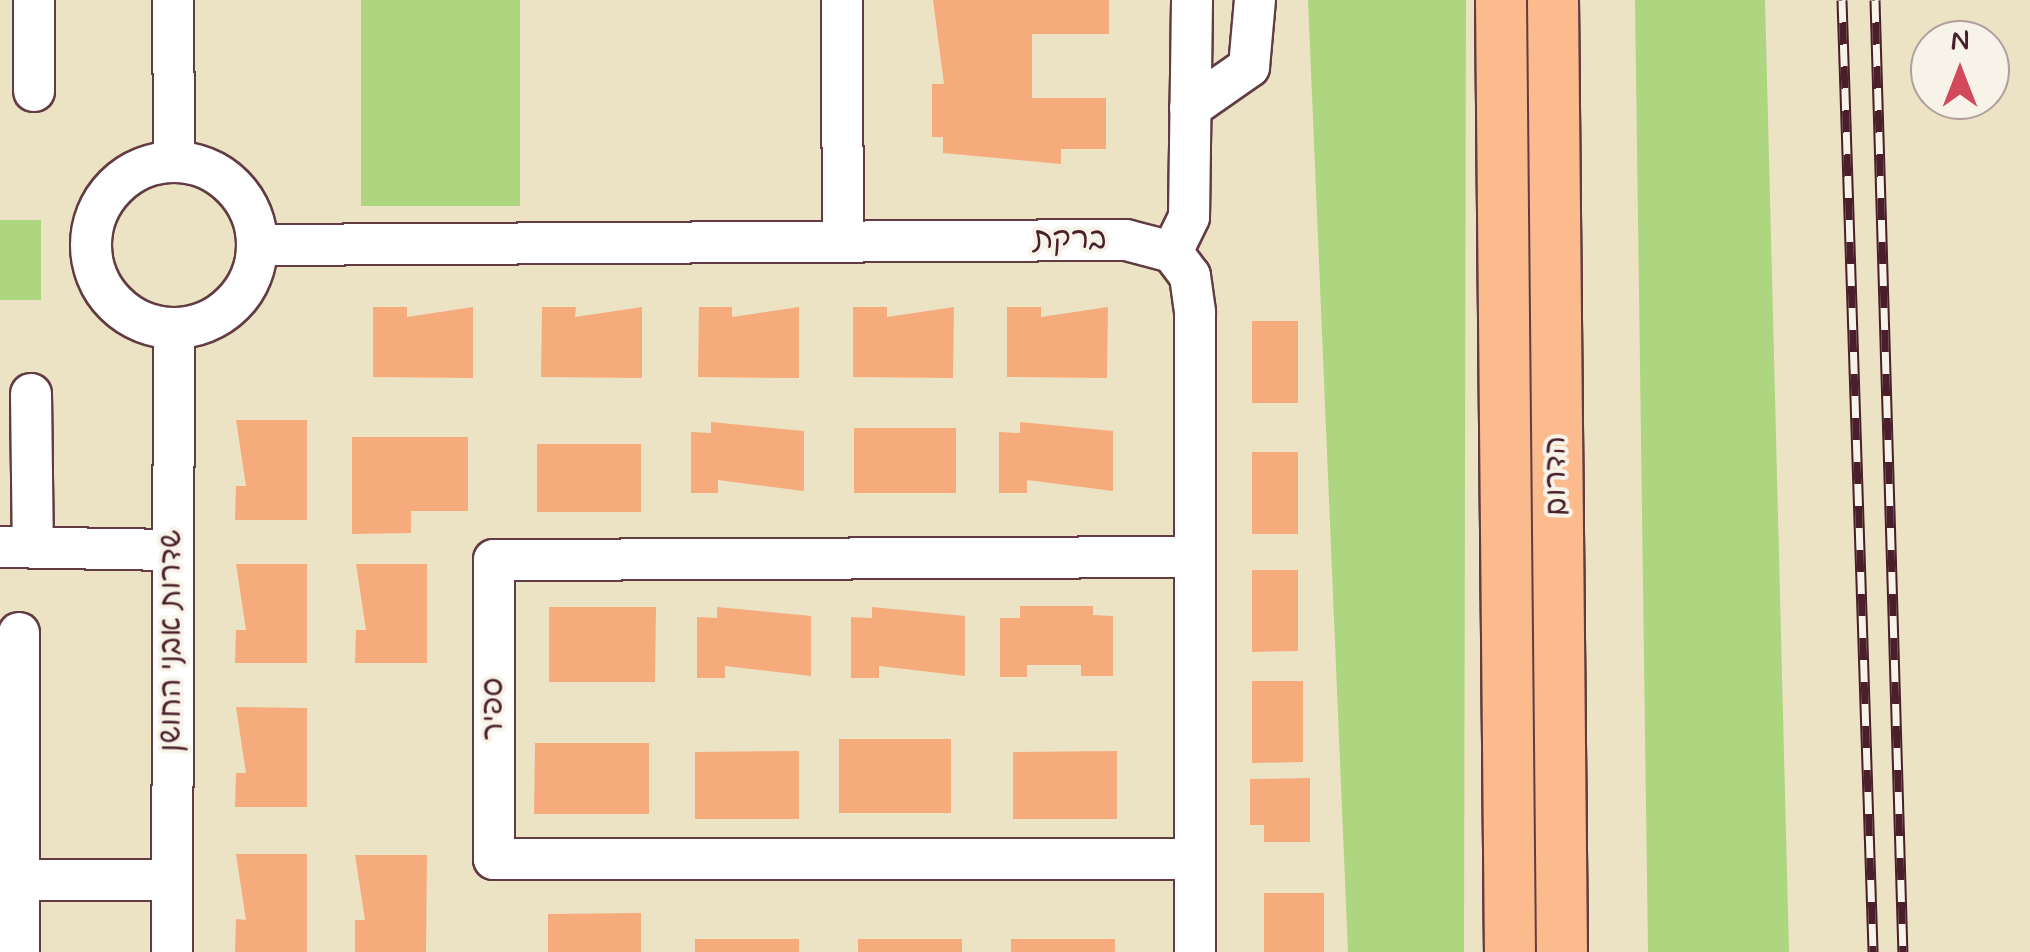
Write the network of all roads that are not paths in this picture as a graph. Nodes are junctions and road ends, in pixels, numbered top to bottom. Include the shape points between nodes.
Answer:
1 (34, 0) edge
2 (173, 0) edge
3 (842, 0) edge
4 (1192, 0) edge
5 (1255, 0) edge
6 (1501, 0) edge
7 (1553, 0) edge
8 (34, 91) dead end
9 (1190, 108) junction
10 (174, 162) junction
11 (843, 242) junction
12 (258, 246) junction
13 (1172, 252) junction
14 (174, 329) junction
15 (31, 394) dead end
16 (16, 547) edge
17 (172, 550) junction
18 (1195, 557) junction
19 (19, 633) dead end
20 (1195, 858) junction
21 (9, 880) edge
22 (172, 880) junction
23 (19, 952) edge
24 (172, 952) edge
25 (1195, 952) edge
26 (1510, 952) edge
27 (1562, 952) edge

1 - 8 street
2 - 10 street
3 - 11 street
4 - 9 street
5 - 9 street via 1249,66
6 - 26 main road, הדרום
7 - 27 main road, הדרום
9 - 13 street via 1189,217
10 - 12 street via 233,187
10 - 14 street via 148,166 106,196 91,246 116,304
11 - 12 street, ברקת
11 - 13 street, ברקת via 1126,240
12 - 14 street via 233,304
13 - 18 street via 1194,300
14 - 17 street, שדרות אבני החושן
15 - 16 street
16 - 17 street
17 - 22 street, שדרות אבני החושן
18 - 20 street
18 - 20 street, ספיר via 494,560 494,858
19 - 21 street
20 - 25 street
21 - 22 street
21 - 23 street
22 - 24 street, שדרות אבני החושן

